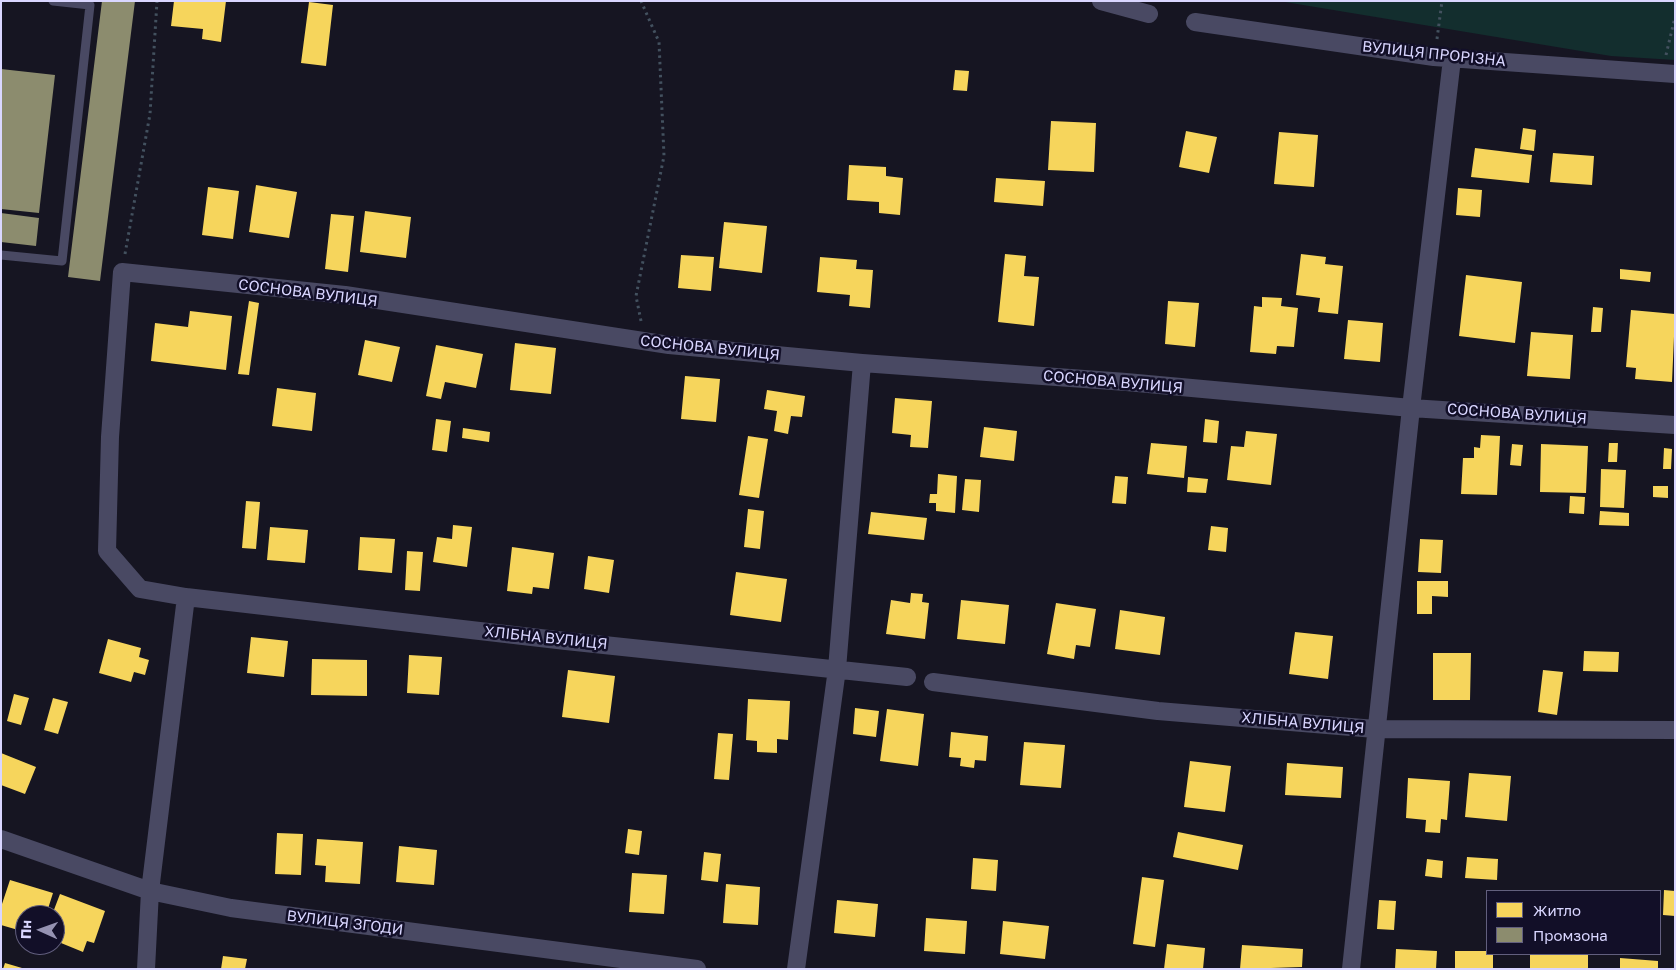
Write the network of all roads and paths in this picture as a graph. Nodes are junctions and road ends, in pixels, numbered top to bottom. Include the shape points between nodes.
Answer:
1 (53, 1) edge
2 (156, 1) edge
3 (642, 1) edge
4 (1101, 1) edge
5 (1442, 1) edge
6 (1149, 14) dead end
7 (1675, 17) edge
8 (1195, 22) dead end
9 (1434, 57) junction
10 (1452, 58) junction
11 (1668, 74) edge
12 (1, 255) edge
13 (122, 272) junction
14 (645, 341) junction
15 (862, 363) junction
16 (1411, 408) junction
17 (1675, 425) edge
18 (186, 596) junction
19 (837, 669) junction
20 (907, 677) dead end
21 (933, 682) dead end
22 (1375, 729) junction
23 (1675, 730) edge
24 (1, 839) edge
25 (150, 891) junction
26 (146, 969) edge
27 (697, 969) edge
28 (796, 969) edge
29 (1351, 969) edge

1 - 12 lane via 90,5 62,261
2 - 13 path via 150,114
3 - 14 path via 659,42 664,156 636,296
4 - 6 street
5 - 9 path
7 - 11 path
8 - 9 street, ВУЛИЦЯ ПРОРІЗНА
9 - 10 street, ВУЛИЦЯ ПРОРІЗНА
10 - 11 street, ВУЛИЦЯ ПРОРІЗНА
10 - 16 street
13 - 14 street, СОСНОВА ВУЛИЦЯ via 345,295
13 - 18 street via 110,436 107,552 140,589
14 - 15 street, СОСНОВА ВУЛИЦЯ
15 - 16 street, СОСНОВА ВУЛИЦЯ via 1126,382
15 - 19 street
16 - 17 street, СОСНОВА ВУЛИЦЯ
16 - 22 street
18 - 19 street, ХЛІБНА ВУЛИЦЯ
18 - 25 street
19 - 20 street, ХЛІБНА ВУЛИЦЯ
19 - 28 street
21 - 22 street, ХЛІБНА ВУЛИЦЯ via 1158,711
22 - 23 street, ХЛІБНА ВУЛИЦЯ
22 - 29 street
24 - 25 street, ВУЛИЦЯ ЗГОДИ
25 - 26 street
25 - 27 street, ВУЛИЦЯ ЗГОДИ via 231,908

